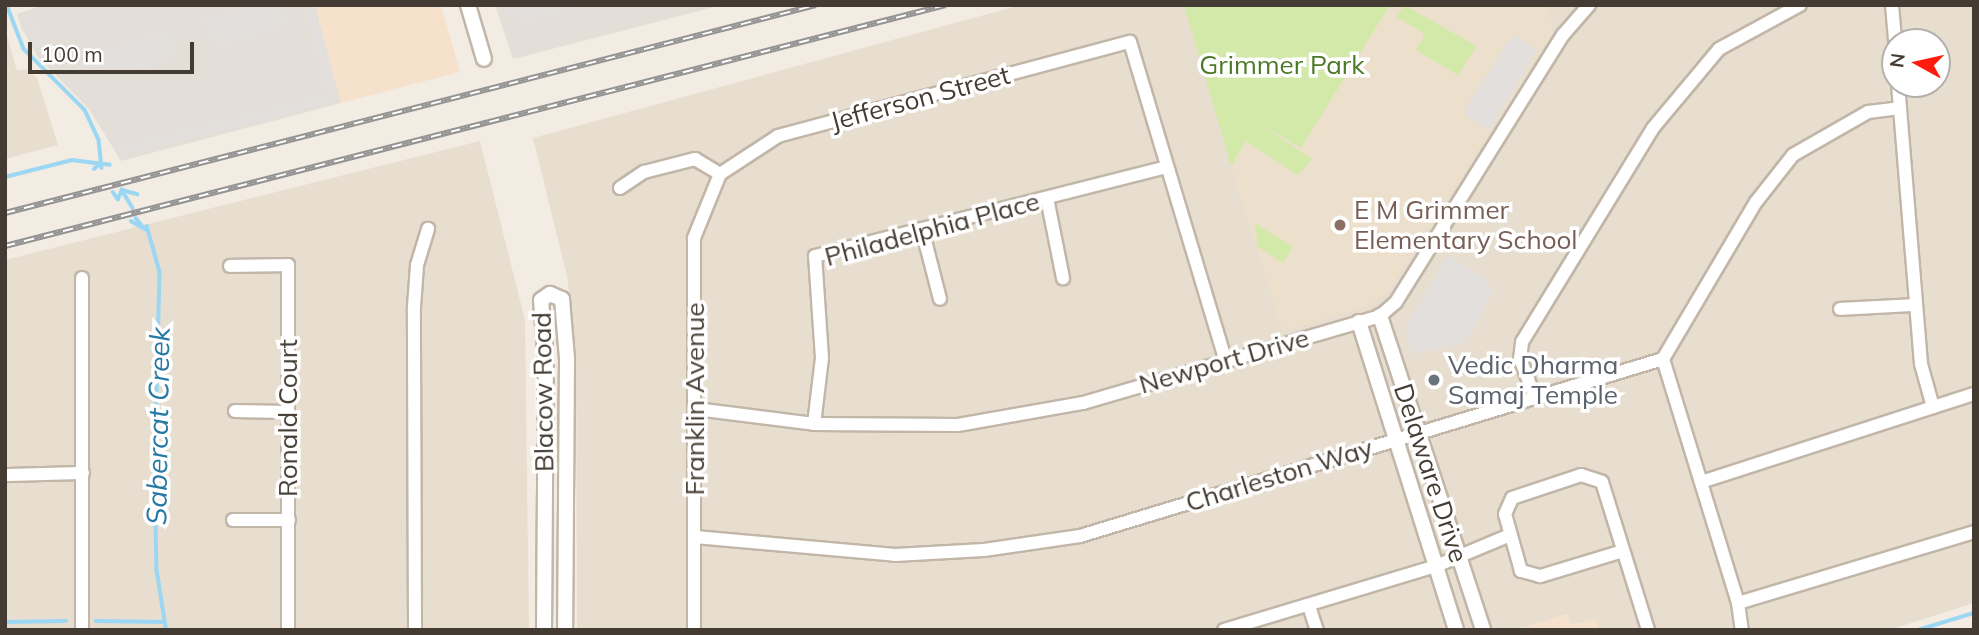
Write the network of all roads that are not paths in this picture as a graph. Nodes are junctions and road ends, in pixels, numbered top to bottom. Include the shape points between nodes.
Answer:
1 (468, 5) edge
2 (1589, 5) edge
3 (1800, 5) edge
4 (1892, 5) edge
5 (1894, 28) edge
6 (484, 59) dead end
7 (1899, 98) edge
8 (1900, 107) junction
9 (1167, 167) junction
10 (720, 174) junction
11 (620, 188) dead end
12 (1047, 198) junction
13 (428, 229) dead end
14 (922, 229) junction
15 (230, 266) dead end
16 (82, 278) dead end
17 (1063, 278) dead end
18 (940, 299) dead end
19 (1915, 305) junction
20 (1840, 309) dead end
21 (1380, 316) junction
22 (1359, 323) junction
23 (1225, 359) junction
24 (1663, 359) junction
25 (1974, 394) edge
26 (1534, 395) junction
27 (1933, 407) junction
28 (696, 410) junction
29 (235, 411) dead end
30 (287, 412) junction
31 (814, 424) junction
32 (1416, 433) junction
33 (1396, 439) junction
34 (83, 473) junction
35 (5, 475) edge
36 (1701, 482) junction
37 (233, 520) dead end
38 (289, 520) junction
39 (1974, 532) edge
40 (1510, 535) junction
41 (695, 537) junction
42 (1623, 551) junction
43 (1457, 553) junction
44 (1436, 566) junction
45 (1738, 603) junction
46 (1309, 606) junction
47 (82, 630) edge
48 (288, 630) edge
49 (415, 630) edge
50 (544, 630) edge
51 (565, 630) edge
52 (694, 630) edge
53 (1224, 630) edge
54 (1317, 630) edge
55 (1456, 630) edge
56 (1483, 630) edge
57 (1648, 630) edge
58 (1742, 630) edge

1 - 6 street
2 - 21 street, Newport Drive via 1563,35 1396,302
3 - 26 street via 1719,49 1653,128 1522,342 1520,359
4 - 5 street
7 - 8 street
8 - 19 street
8 - 24 street via 1868,112 1793,155 1756,202
9 - 10 street, Jefferson Street via 1130,41 778,136
9 - 12 street, Philadelphia Place
9 - 23 street
10 - 11 street via 695,159 644,173
10 - 28 street, Franklin Avenue via 694,238
12 - 14 street, Philadelphia Place
12 - 17 street
13 - 49 street via 416,265 414,307
14 - 18 street
14 - 31 street, Philadelphia Place via 815,256 822,358
15 - 30 street, Ronald Court via 288,265
16 - 34 street
19 - 20 street
19 - 27 street via 1921,364
21 - 22 street, Newport Drive
21 - 32 street, Delaware Drive
22 - 23 street, Newport Drive
22 - 33 street, Delaware Drive
23 - 31 street, Newport Drive via 1083,403 1014,417 958,425
24 - 26 street, Charleston Way
24 - 36 street
25 - 27 street
26 - 32 street, Charleston Way
27 - 36 street
28 - 31 street, Newport Drive
28 - 41 street, Franklin Avenue
29 - 30 street
30 - 38 street, Ronald Court
32 - 33 street, Charleston Way
32 - 43 street, Delaware Drive
33 - 41 street, Charleston Way via 1080,536 984,550 895,555
33 - 44 street, Delaware Drive
34 - 35 street
34 - 47 street
36 - 45 street
37 - 38 street
38 - 48 street, Ronald Court
39 - 45 street
40 - 42 street via 1521,571 1540,576
40 - 42 street via 1505,514 1512,498 1581,475 1602,482
40 - 43 street
41 - 52 street, Franklin Avenue
42 - 57 street
43 - 44 street
43 - 56 street, Delaware Drive
44 - 46 street
44 - 55 street, Delaware Drive
45 - 58 street
46 - 53 street
46 - 54 street
50 - 51 street, Blacow Road via 547,362 541,300 550,294 562,299 567,358

